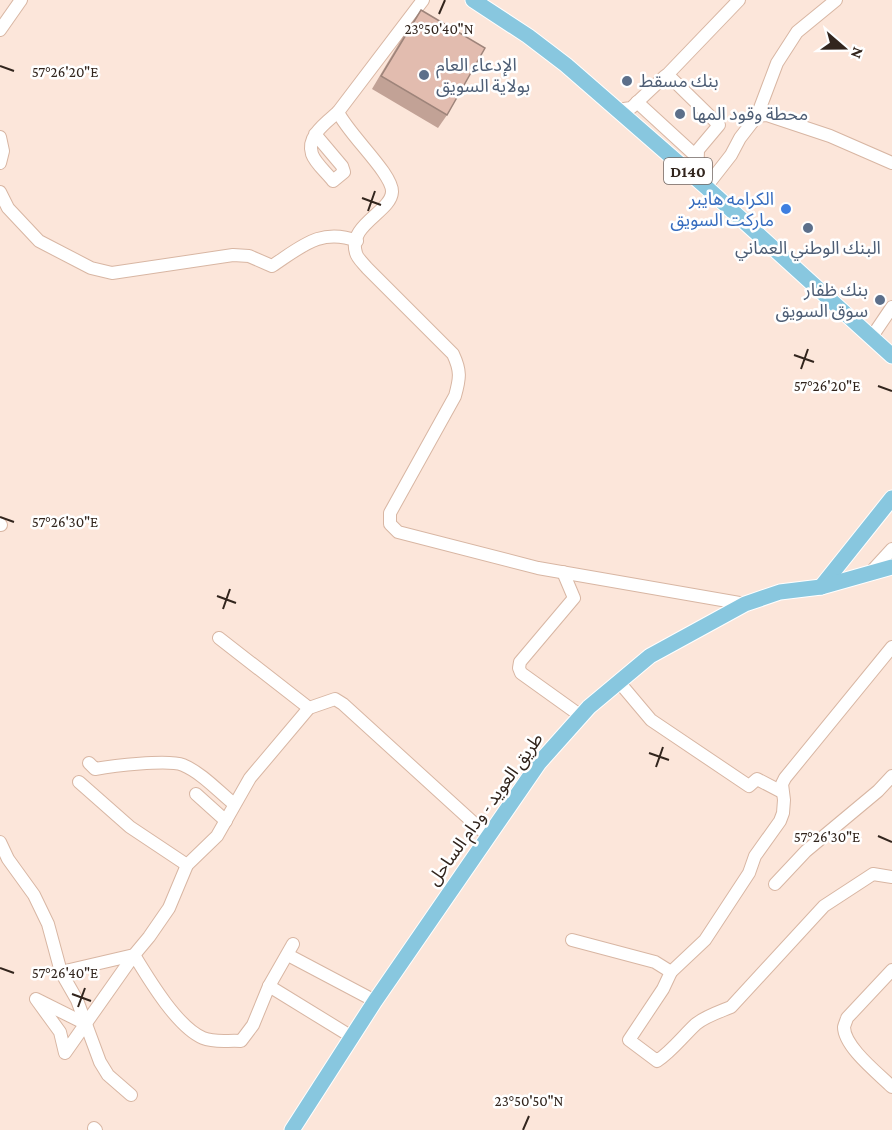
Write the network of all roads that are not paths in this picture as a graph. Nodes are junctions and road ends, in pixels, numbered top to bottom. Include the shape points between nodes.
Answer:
1 (21, 0) edge
2 (423, 0) edge
3 (473, 0) edge
4 (739, 0) edge
5 (836, 0) edge
6 (0, 30) edge
7 (667, 75) junction
8 (628, 110) junction
9 (338, 112) junction
10 (757, 116) junction
11 (315, 134) dead end
12 (0, 137) edge
13 (697, 157) junction
14 (0, 163) edge
15 (892, 163) edge
16 (684, 168) junction
17 (702, 183) junction
18 (0, 192) edge
19 (357, 241) junction
20 (892, 307) edge
21 (871, 339) junction
22 (892, 356) edge
23 (892, 498) edge
24 (892, 549) edge
25 (892, 567) edge
26 (563, 572) junction
27 (870, 574) junction
28 (821, 587) junction
29 (745, 604) junction
30 (219, 638) dead end
31 (892, 647) edge
32 (619, 682) junction
33 (309, 708) junction
34 (581, 716) junction
35 (90, 763) dead end
36 (892, 776) edge
37 (80, 782) dead end
38 (782, 792) junction
39 (196, 794) dead end
40 (234, 804) junction
41 (226, 821) junction
42 (488, 836) junction
43 (0, 842) edge
44 (188, 865) junction
45 (892, 877) edge
46 (775, 884) dead end
47 (572, 940) dead end
48 (134, 955) junction
49 (892, 970) edge
50 (61, 972) junction
51 (671, 972) junction
52 (269, 986) junction
53 (375, 1001) junction
54 (86, 1024) junction
55 (352, 1037) junction
56 (892, 1087) edge
57 (131, 1095) dead end
58 (291, 1130) edge

1 - 6 street
2 - 9 street
3 - 8 main road, D140
4 - 7 street
5 - 10 street via 797,32 777,63
7 - 8 street
7 - 13 street via 719,125 700,146
8 - 13 street
8 - 16 main road, D140
9 - 11 street
9 - 19 street via 388,178 392,190 391,200 367,222
10 - 15 street via 830,136
10 - 17 street via 731,155
12 - 14 street
13 - 16 street
13 - 17 street
16 - 17 main road, D140
17 - 21 main road, D140
18 - 19 street via 8,208 39,241 91,268 112,273 233,255 249,256 272,266 309,241 338,235
19 - 26 street via 356,254 367,268 453,354 459,368 455,396 390,513 390,524 398,532
20 - 21 street
21 - 22 main road, D140
23 - 28 main road
24 - 27 street
25 - 27 main road, طريق العويد - ودام الساحل
26 - 29 street
26 - 34 street via 574,598 519,668 521,674
27 - 28 main road, طريق العويد - ودام الساحل
28 - 29 main road, طريق العويد - ودام الساحل via 780,592
29 - 32 main road, طريق العويد - ودام الساحل via 650,656
30 - 33 street
31 - 38 street via 785,778
32 - 34 main road, طريق العويد - ودام الساحل
32 - 38 street via 651,720 669,733 749,786 756,779
33 - 40 street via 250,778
33 - 42 street via 335,699 343,704
34 - 42 main road, طريق العويد - ودام الساحل via 539,763
35 - 40 street via 94,769 126,764 181,764
36 - 46 street via 806,851
37 - 44 street via 130,827
38 - 51 street via 783,813 755,856 749,873 705,939
39 - 41 street
40 - 41 street
41 - 44 street
42 - 53 main road, طريق العويد - ودام الساحل
43 - 50 street via 48,924
44 - 48 street via 169,908
45 - 51 street via 873,874 824,906 731,1007 698,1022 657,1061 629,1040
47 - 51 street via 655,962
48 - 50 street
48 - 52 street via 157,993 192,1030 215,1041 241,1041 253,1025
48 - 54 street
49 - 56 street via 847,1018 844,1027 856,1052
50 - 54 street
52 - 53 street via 291,949
52 - 55 street
53 - 55 main road, طريق العويد - ودام الساحل
54 - 54 street via 65,1053 60,1032 36,999
54 - 57 street via 108,1075
55 - 58 main road, طريق العويد - ودام الساحل

